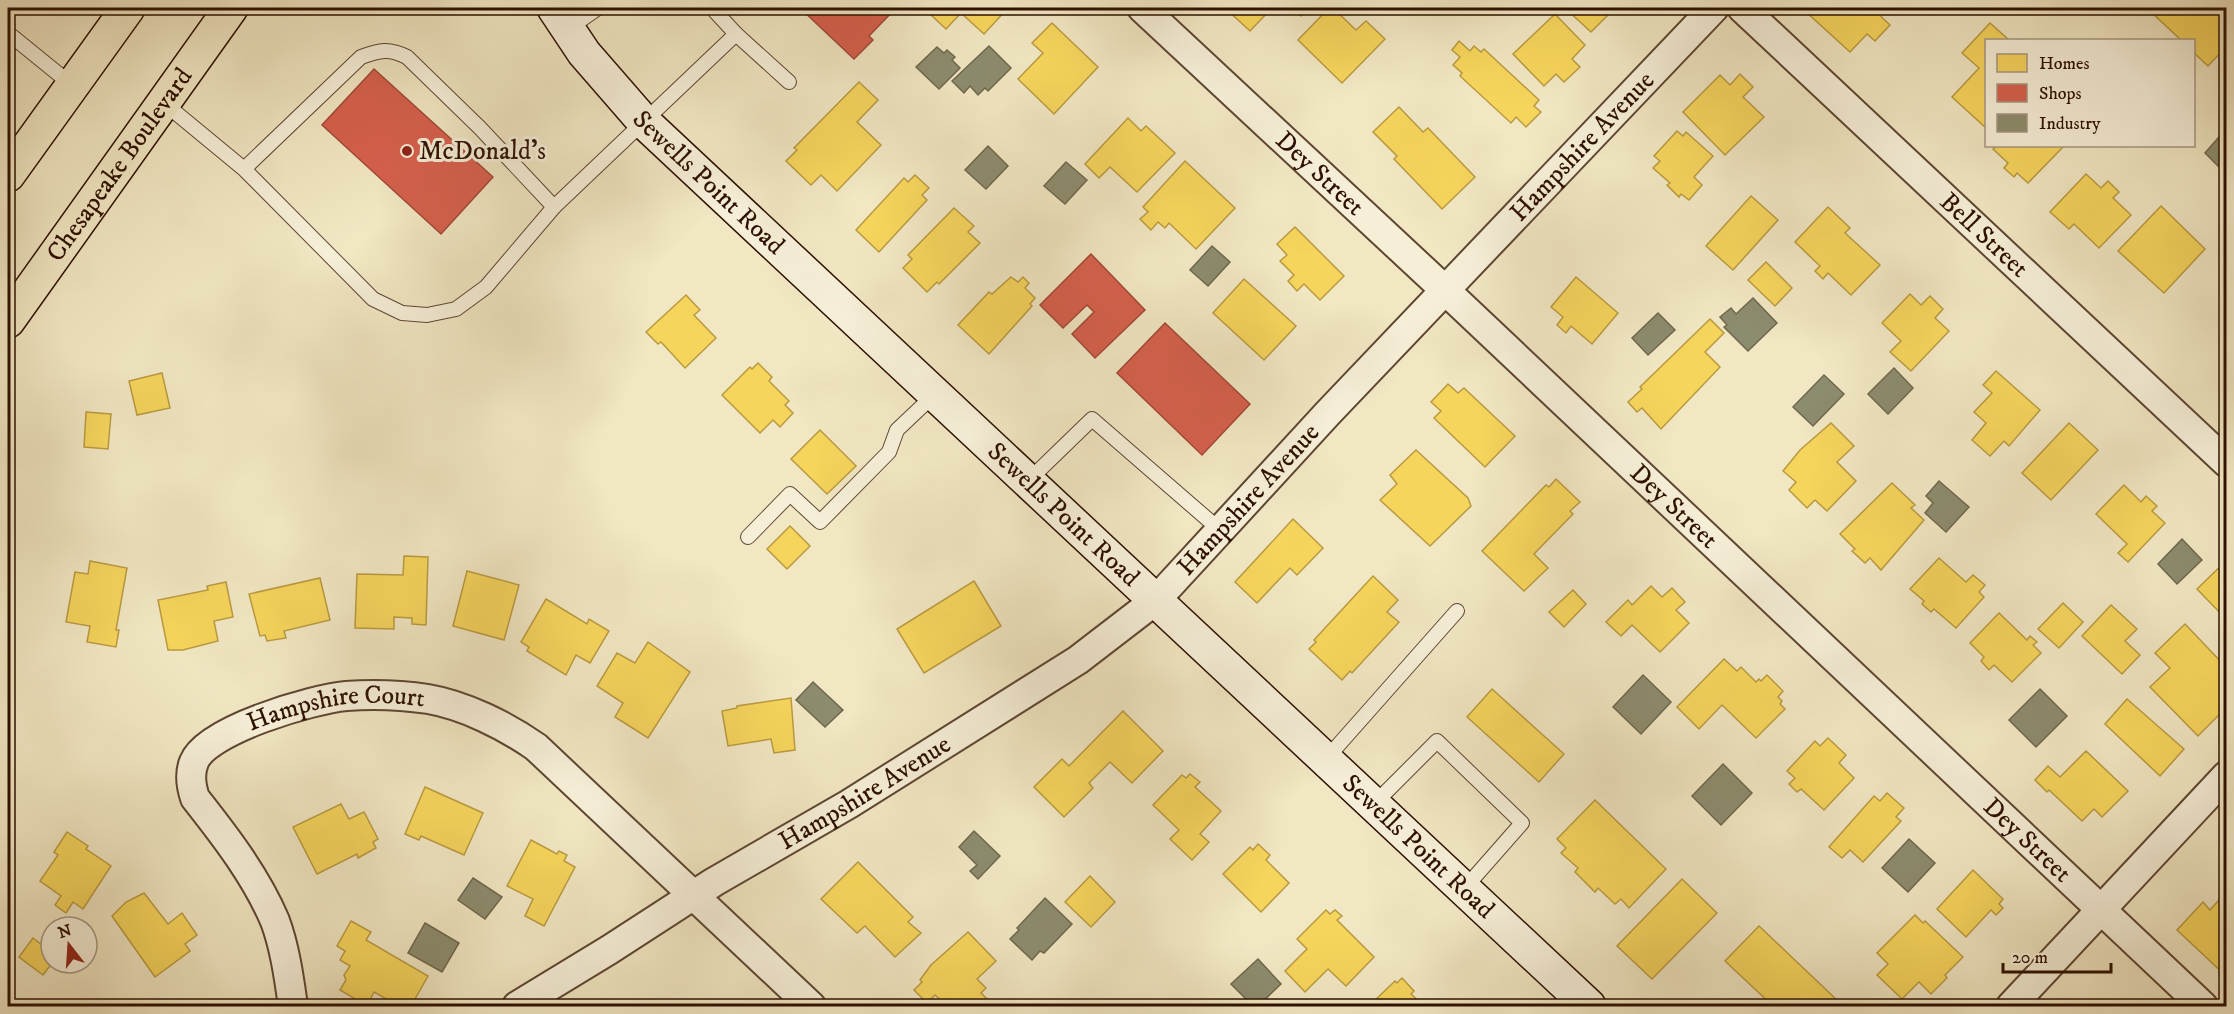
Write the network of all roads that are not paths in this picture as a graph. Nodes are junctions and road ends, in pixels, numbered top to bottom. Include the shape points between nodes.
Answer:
1 (128, 8) edge
2 (231, 8) edge
3 (598, 8) edge
4 (711, 8) edge
5 (1142, 8) edge
6 (1714, 8) edge
7 (1742, 8) edge
8 (561, 18) edge
9 (8, 33) edge
10 (736, 34) junction
11 (789, 82) dead end
12 (72, 85) junction
13 (164, 103) junction
14 (644, 122) junction
15 (16, 158) edge
16 (244, 169) junction
17 (554, 207) junction
18 (1446, 291) junction
19 (8, 321) edge
20 (934, 394) junction
21 (2226, 462) edge
22 (1029, 480) junction
23 (1220, 530) junction
24 (748, 537) dead end
25 (1156, 600) junction
26 (1457, 611) dead end
27 (1326, 759) junction
28 (2226, 776) edge
29 (1374, 804) junction
30 (1464, 888) junction
31 (694, 896) junction
32 (2100, 909) junction
33 (293, 1006) edge
34 (517, 1006) edge
35 (811, 1006) edge
36 (1589, 1006) edge
37 (2011, 1006) edge
38 (2203, 1006) edge

1 - 12 main road
2 - 13 main road, Chesapeake Boulevard
3 - 8 lane
4 - 10 lane
5 - 18 street, Dey Street
6 - 18 street, Hampshire Avenue
7 - 21 street, Bell Street
8 - 14 main road, Sewells Point Road via 584,53
9 - 12 lane
10 - 11 lane
10 - 14 lane
12 - 15 main road
13 - 16 lane
13 - 19 main road, Chesapeake Boulevard
14 - 17 lane
14 - 20 main road, Sewells Point Road
16 - 17 lane via 373,299 402,313 427,315 456,309 486,287
16 - 17 lane via 361,57 394,51 407,57 472,120
18 - 23 street, Hampshire Avenue
18 - 32 street, Dey Street
20 - 22 main road, Sewells Point Road
20 - 24 lane via 897,430 890,452 820,522 790,494
22 - 23 lane via 1092,419
22 - 25 main road, Sewells Point Road
23 - 25 street, Hampshire Avenue
25 - 27 main road, Sewells Point Road
25 - 31 street, Hampshire Avenue via 1078,660
26 - 27 lane
27 - 29 main road, Sewells Point Road
28 - 32 street
29 - 30 main road, Sewells Point Road
29 - 30 lane via 1437,741 1522,823
30 - 36 main road, Sewells Point Road
31 - 33 street, Hampshire Court via 536,747 477,714 431,700 382,694 344,696 295,706 243,726 205,747 194,762 191,784 195,798 255,881 275,922
31 - 34 street, Hampshire Avenue
31 - 35 street, Hampshire Court
32 - 37 street
32 - 38 street, Dey Street

